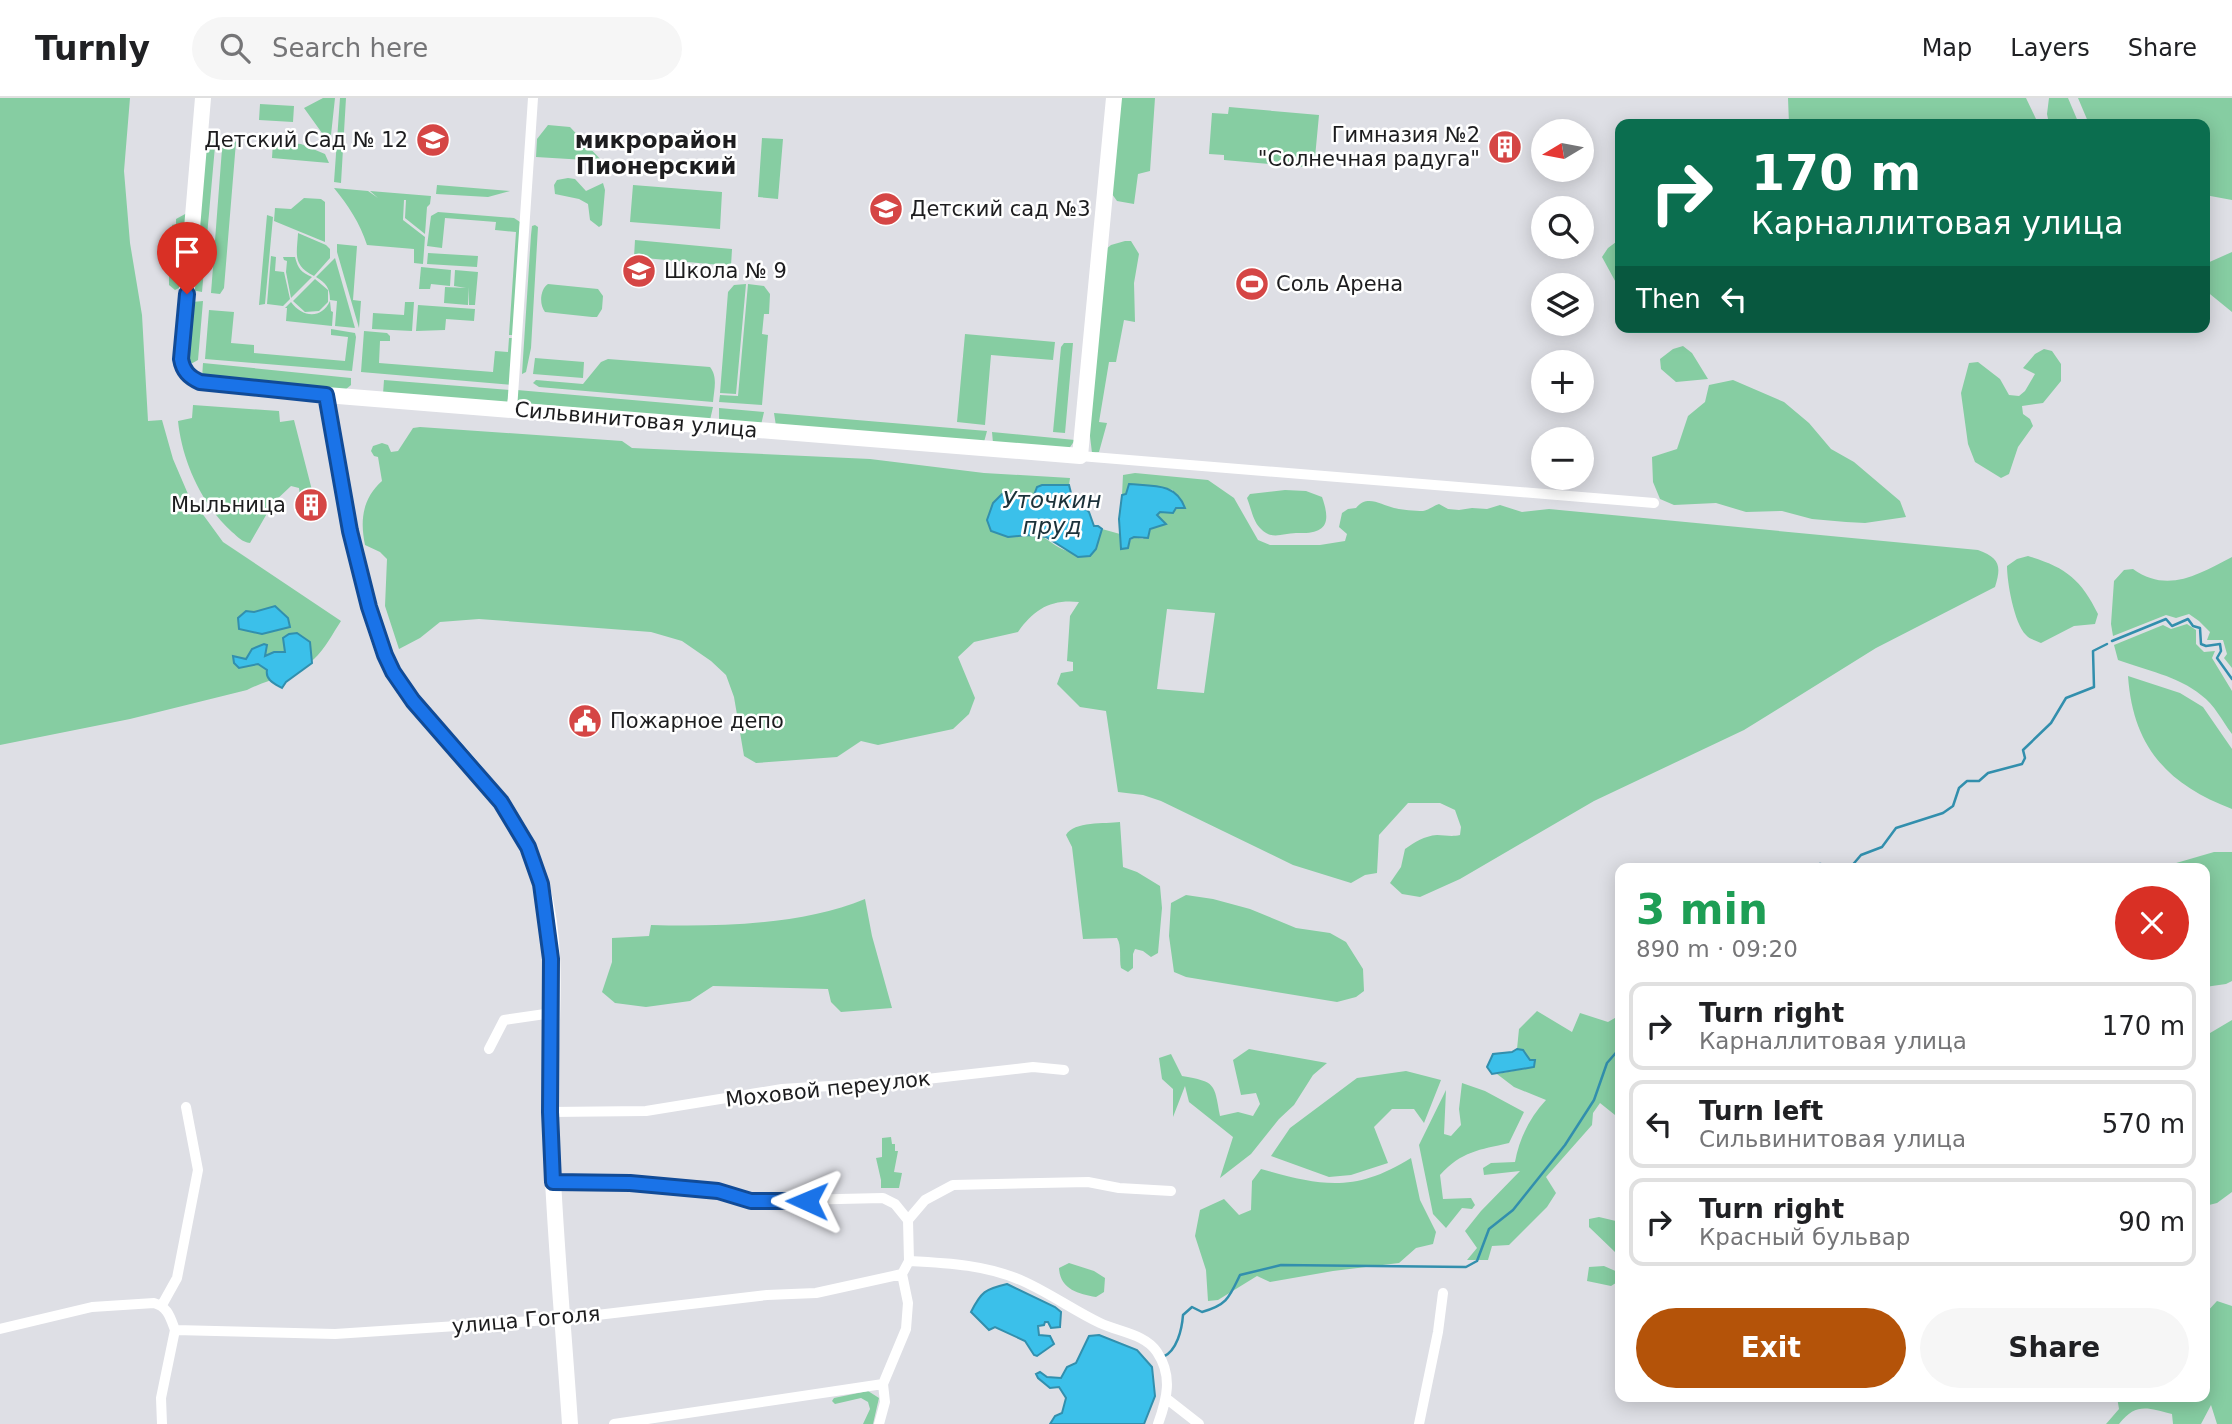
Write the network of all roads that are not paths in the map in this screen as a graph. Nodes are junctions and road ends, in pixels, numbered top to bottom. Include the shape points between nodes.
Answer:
1 (203, 98) edge
2 (533, 98) edge
3 (1114, 98) edge
4 (326, 395) junction
5 (512, 410) junction
6 (1080, 456) junction
7 (1654, 502) dead end
8 (552, 1013) junction
9 (489, 1049) dead end
10 (1064, 1070) dead end
11 (186, 1107) dead end
12 (550, 1112) junction
13 (553, 1182) junction
14 (1171, 1191) dead end
15 (908, 1220) junction
16 (909, 1261) junction
17 (902, 1274) junction
18 (1443, 1293) dead end
19 (162, 1305) junction
20 (563, 1319) junction
21 (0, 1329) edge
22 (175, 1330) junction
23 (883, 1384) junction
24 (1167, 1399) junction
25 (162, 1424) edge
26 (570, 1424) edge
27 (614, 1424) edge
28 (879, 1424) edge
29 (1158, 1424) edge
30 (1199, 1424) edge
31 (1419, 1424) edge

1 - 4 street, Сильвинитовая улица via 183,369 200,382
2 - 5 street
3 - 6 street
4 - 5 street, Сильвинитовая улица
4 - 8 street via 350,531 385,655 413,701 501,802 528,847 547,918
5 - 6 street, Сильвинитовая улица
6 - 7 street
8 - 9 street via 504,1020
8 - 12 street
10 - 12 street, Моховой переулок via 1034,1067 909,1081 782,1088 646,1111
11 - 19 street via 198,1170 177,1278
12 - 13 street
13 - 15 street via 703,1189 751,1201 883,1198
13 - 20 street
14 - 15 street via 1087,1182 953,1185 925,1200
15 - 16 street
16 - 17 street
16 - 24 street via 999,1272 1140,1338 1163,1364
17 - 20 street, улица Гоголя via 816,1293
17 - 23 street via 908,1303 906,1329
18 - 31 street
19 - 21 street via 92,1307
19 - 22 street
20 - 22 street, улица Гоголя via 335,1334
20 - 26 street
22 - 25 street via 160,1398
23 - 27 street
23 - 28 street via 885,1402
24 - 29 street
24 - 30 street

